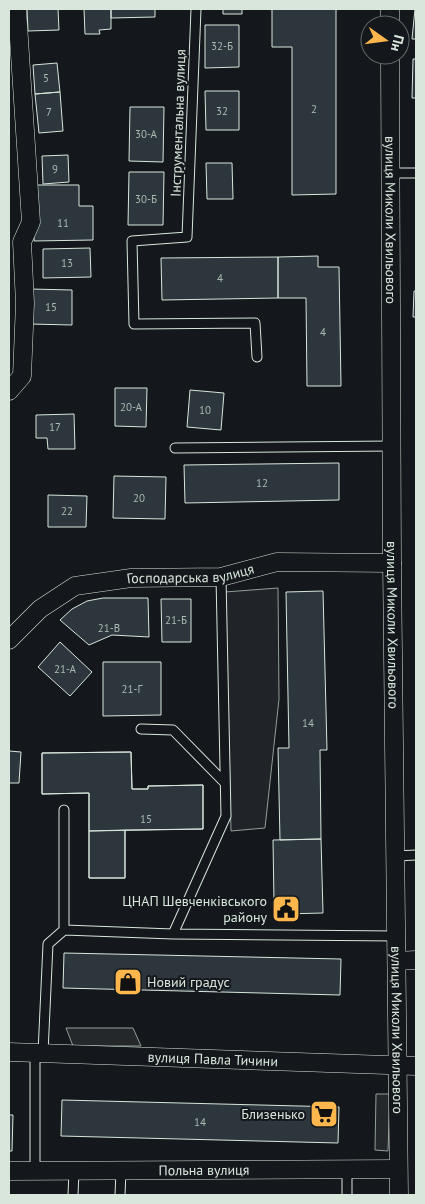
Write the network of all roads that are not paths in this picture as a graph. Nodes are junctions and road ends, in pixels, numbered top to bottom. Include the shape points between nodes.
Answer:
1 (17, 9) edge
2 (196, 9) edge
3 (390, 65) edge
4 (392, 173) junction
5 (416, 173) edge
6 (257, 357) dead end
7 (9, 391) edge
8 (392, 446) junction
9 (175, 448) dead end
10 (392, 563) junction
11 (221, 577) junction
12 (9, 640) edge
13 (141, 729) dead end
14 (225, 783) junction
15 (64, 810) dead end
16 (416, 855) edge
17 (396, 856) junction
18 (64, 930) junction
19 (173, 934) junction
20 (396, 936) junction
21 (416, 960) edge
22 (397, 961) junction
23 (9, 1052) edge
24 (39, 1053) junction
25 (398, 1066) junction
26 (416, 1066) edge
27 (347, 1169) junction
28 (398, 1169) junction
29 (9, 1171) edge
30 (74, 1171) junction
31 (121, 1171) junction
32 (35, 1172) junction
33 (73, 1195) edge
34 (120, 1195) edge
35 (347, 1195) edge
36 (398, 1195) edge

1 - 7 street via 32,222 22,242 25,303 22,376
2 - 6 lane, Інструментальна вулиця via 187,238 132,241 134,324 255,323
3 - 4 street, вулиця Миколи Хвильового
4 - 5 lane
4 - 8 street, вулиця Миколи Хвильового
8 - 9 lane
8 - 10 street, вулиця Миколи Хвильового
10 - 11 street, Господарська вулиця via 277,562
10 - 17 street, вулиця Миколи Хвильового
11 - 12 street, Господарська вулиця via 131,578 75,586 40,609
11 - 14 lane
13 - 14 lane via 173,730
14 - 19 lane via 226,816
15 - 18 lane
16 - 17 lane
17 - 20 street, вулиця Миколи Хвильового
18 - 19 lane
18 - 24 lane via 48,944
19 - 20 lane
20 - 22 street, вулиця Миколи Хвильового
21 - 22 street
22 - 25 street, вулиця Миколи Хвильового
23 - 24 street, вулиця Павла Тичини
24 - 25 street, вулиця Павла Тичини
24 - 32 lane
25 - 26 street, вулиця Павла Тичини
25 - 28 street, вулиця Миколи Хвильового
27 - 28 street, Польна вулиця
27 - 31 street, Польна вулиця
27 - 35 lane
28 - 36 street, вулиця Миколи Хвильового
29 - 32 street, Польна вулиця
30 - 31 street, Польна вулиця
30 - 32 street, Польна вулиця
30 - 33 lane
31 - 34 lane

